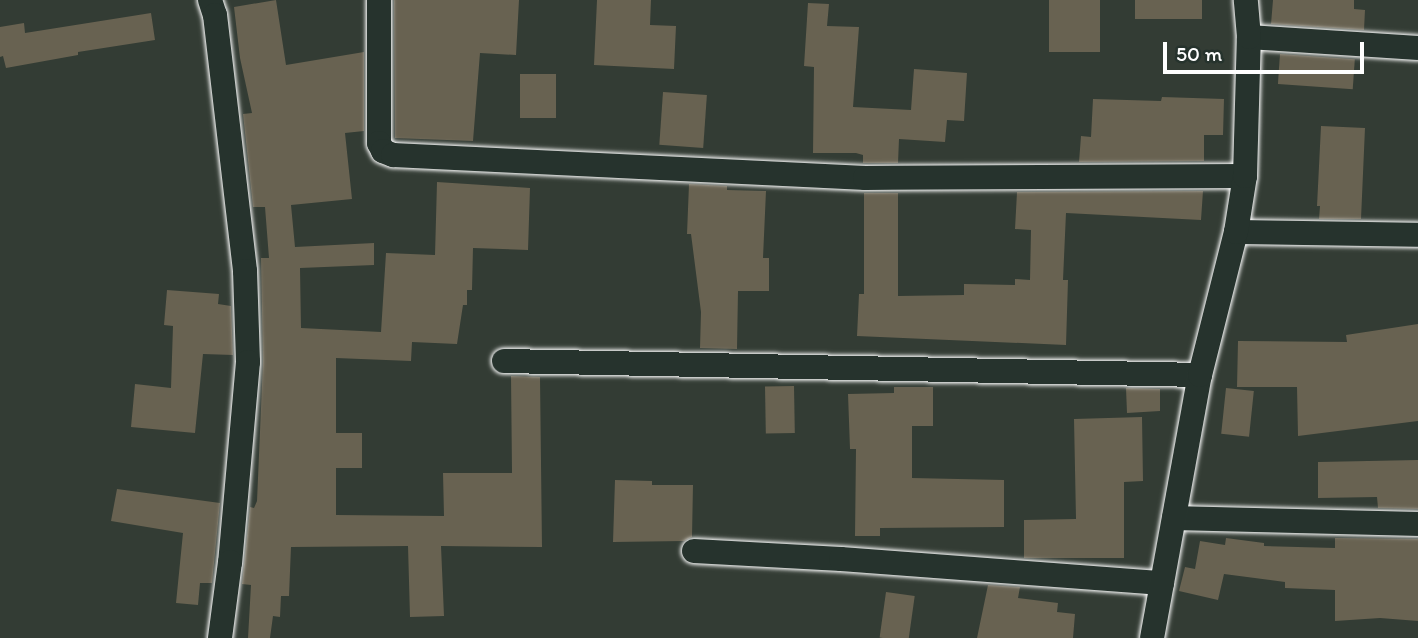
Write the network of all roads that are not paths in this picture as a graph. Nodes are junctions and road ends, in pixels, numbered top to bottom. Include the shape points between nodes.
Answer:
1 (210, 0) edge
2 (379, 0) edge
3 (1246, 0) edge
4 (1249, 37) junction
5 (1418, 48) edge
6 (1245, 176) junction
7 (1236, 232) junction
8 (1418, 235) edge
9 (504, 361) dead end
10 (1200, 375) junction
11 (1174, 518) junction
12 (1418, 524) edge
13 (694, 551) dead end
14 (1162, 583) junction
15 (220, 638) edge
16 (1152, 638) edge

1 - 15 street via 244,257 248,362
2 - 6 street via 379,143 393,155 865,178
3 - 4 street
4 - 5 street
4 - 6 street
6 - 7 street
7 - 8 street
7 - 10 street
9 - 10 street
10 - 11 street
11 - 12 street
11 - 14 street
13 - 14 street
14 - 16 street

